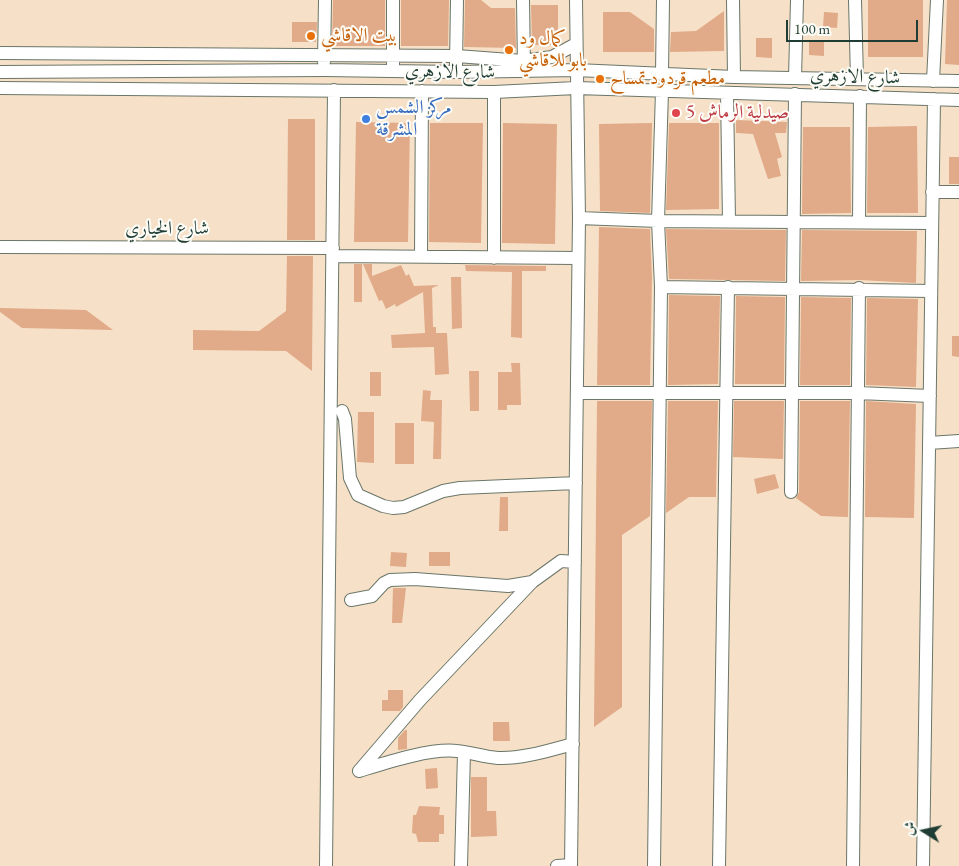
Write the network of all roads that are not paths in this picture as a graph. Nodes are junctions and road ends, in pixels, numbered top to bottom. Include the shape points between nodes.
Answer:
1 (325, 0) edge
2 (393, 0) edge
3 (457, 0) edge
4 (524, 0) edge
5 (576, 0) edge
6 (663, 0) edge
7 (733, 0) edge
8 (797, 0) edge
9 (854, 0) edge
10 (937, 0) edge
11 (576, 44) junction
12 (0, 53) edge
13 (324, 56) junction
14 (456, 56) junction
15 (393, 64) junction
16 (524, 66) junction
17 (325, 70) junction
18 (576, 70) junction
19 (0, 72) edge
20 (456, 72) junction
21 (662, 73) junction
22 (734, 77) junction
23 (795, 78) junction
24 (857, 79) junction
25 (933, 81) junction
26 (959, 81) edge
27 (0, 88) edge
28 (576, 88) junction
29 (334, 90) junction
30 (422, 91) junction
31 (662, 91) junction
32 (494, 92) junction
33 (727, 94) junction
34 (796, 94) junction
35 (860, 96) junction
36 (934, 99) junction
37 (959, 100) edge
38 (932, 192) junction
39 (959, 192) edge
40 (579, 218) junction
41 (658, 221) junction
42 (729, 221) junction
43 (859, 221) junction
44 (794, 222) junction
45 (932, 222) junction
46 (0, 247) edge
47 (333, 252) junction
48 (421, 256) junction
49 (494, 258) junction
50 (578, 258) junction
51 (661, 287) junction
52 (728, 287) junction
53 (793, 287) junction
54 (859, 288) junction
55 (931, 291) junction
56 (577, 393) junction
57 (659, 393) junction
58 (724, 393) junction
59 (792, 393) junction
60 (858, 394) junction
61 (930, 396) junction
62 (342, 411) dead end
63 (959, 441) edge
64 (929, 443) junction
65 (576, 483) junction
66 (791, 492) dead end
67 (575, 562) junction
68 (532, 582) junction
69 (351, 600) dead end
70 (573, 744) junction
71 (464, 752) junction
72 (564, 865) edge
73 (326, 866) edge
74 (461, 866) edge
75 (654, 866) edge
76 (718, 866) edge
77 (852, 866) edge
78 (923, 866) edge

1 - 13 street
2 - 15 street
3 - 14 street
4 - 16 street
5 - 11 street
6 - 21 street
7 - 22 street
8 - 23 street
9 - 24 street
10 - 25 street
11 - 16 street via 552,57
11 - 18 street
12 - 13 street
13 - 15 street
13 - 17 street
14 - 15 street
14 - 16 street
14 - 20 street
15 - 17 street, شارع الازهري
15 - 20 street, شارع الازهري
16 - 18 street, شارع الازهري
16 - 20 street, شارع الازهري
17 - 19 street, شارع الازهري
18 - 21 street, شارع الازهري
18 - 28 street
21 - 22 street, شارع الازهري
22 - 23 street, شارع الازهري
23 - 24 street, شارع الازهري
24 - 25 street, شارع الازهري
25 - 26 street, شارع الازهري
27 - 29 street, شارع الازهري
28 - 31 street, شارع الازهري
28 - 32 street, شارع الازهري
28 - 40 street
29 - 30 street, شارع الازهري
29 - 47 street
30 - 32 street, شارع الازهري
30 - 48 street
31 - 33 street, شارع الازهري
31 - 41 street
32 - 49 street
33 - 34 street, شارع الازهري
33 - 42 street
34 - 35 street, شارع الازهري
34 - 44 street
35 - 36 street, شارع الازهري
35 - 43 street
36 - 37 street, شارع الازهري
36 - 38 street
38 - 39 street
38 - 45 street
40 - 41 street
40 - 50 street
41 - 42 street
41 - 51 street
42 - 44 street
43 - 44 street
43 - 45 street
44 - 53 street
45 - 55 street
46 - 47 street, شارع الخياري
47 - 48 street, شارع الخياري
47 - 73 street
48 - 49 street, شارع الخياري
49 - 50 street, شارع الخياري
50 - 56 street
51 - 52 street
51 - 57 street
52 - 53 street
52 - 58 street
53 - 54 street
53 - 59 street
54 - 55 street
54 - 60 street
55 - 61 street
56 - 57 street
56 - 65 street
57 - 58 street
57 - 75 street
58 - 59 street
58 - 76 street
59 - 60 street
59 - 66 street
60 - 61 street
60 - 77 street
61 - 64 street
62 - 65 street via 351,484 358,495 383,506 404,507 443,491 460,488
63 - 64 street
64 - 78 street
65 - 67 street
67 - 68 street via 561,561
67 - 70 street
68 - 69 street via 508,586 390,580 372,596
68 - 71 street via 420,700 359,771 400,759
70 - 71 street via 507,758
70 - 72 street
71 - 74 street

